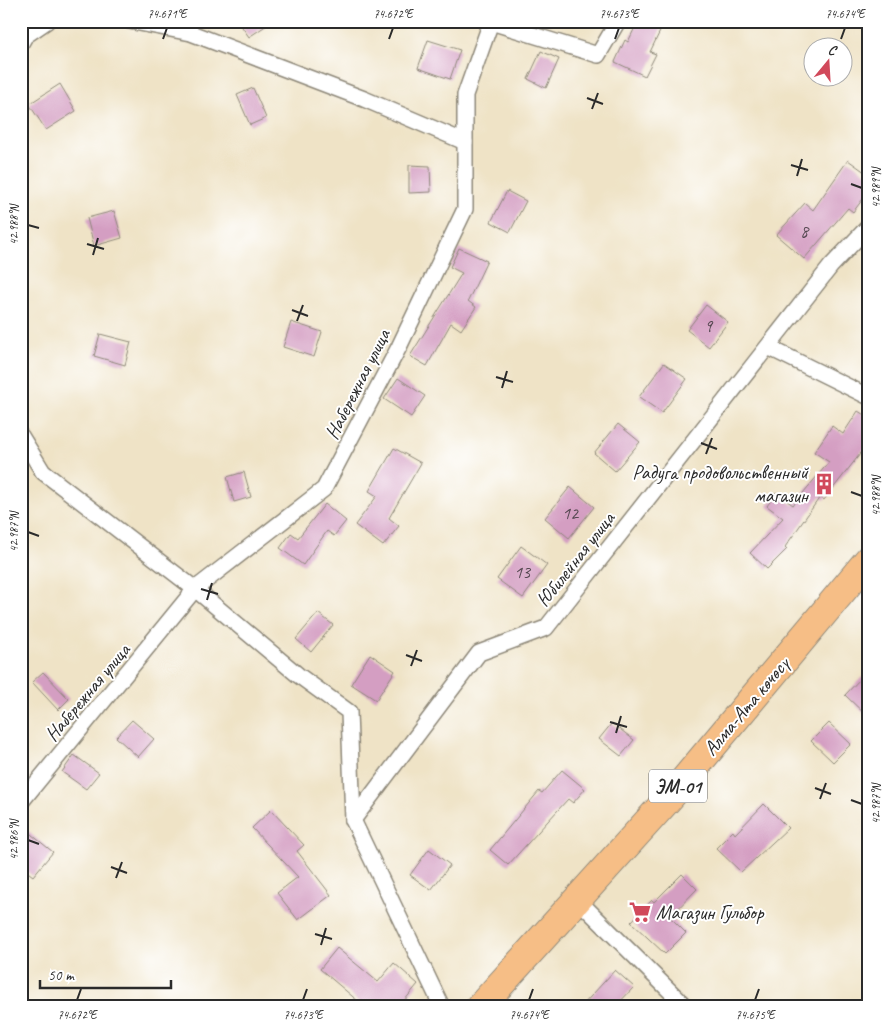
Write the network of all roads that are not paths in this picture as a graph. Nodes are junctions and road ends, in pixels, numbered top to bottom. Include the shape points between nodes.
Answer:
1 (47, 21) edge
2 (129, 21) edge
3 (618, 21) edge
4 (21, 43) edge
5 (465, 142) junction
6 (869, 226) edge
7 (768, 347) junction
8 (869, 398) edge
9 (21, 436) edge
10 (869, 559) edge
11 (195, 589) junction
12 (21, 802) edge
13 (353, 820) junction
14 (577, 899) junction
15 (442, 1007) edge
16 (480, 1007) edge
17 (686, 1007) edge

1 - 4 street via 25,36
2 - 5 street via 191,32
3 - 5 street, Набережная улица via 598,55 491,22 465,95
5 - 11 street, Набережная улица via 465,209 399,346 324,489
6 - 7 street, Юбилейная улица via 831,266
7 - 8 street
7 - 13 street, Юбилейная улица via 546,628 479,653
9 - 11 street via 43,472
10 - 14 highway, Алма-Ата көчөсү / ЭМ-01 via 676,789
11 - 12 street, Набережная улица
11 - 13 street via 349,712
13 - 15 street
14 - 16 highway, Алма-Ата көчөсү / ЭМ-01
14 - 17 street

